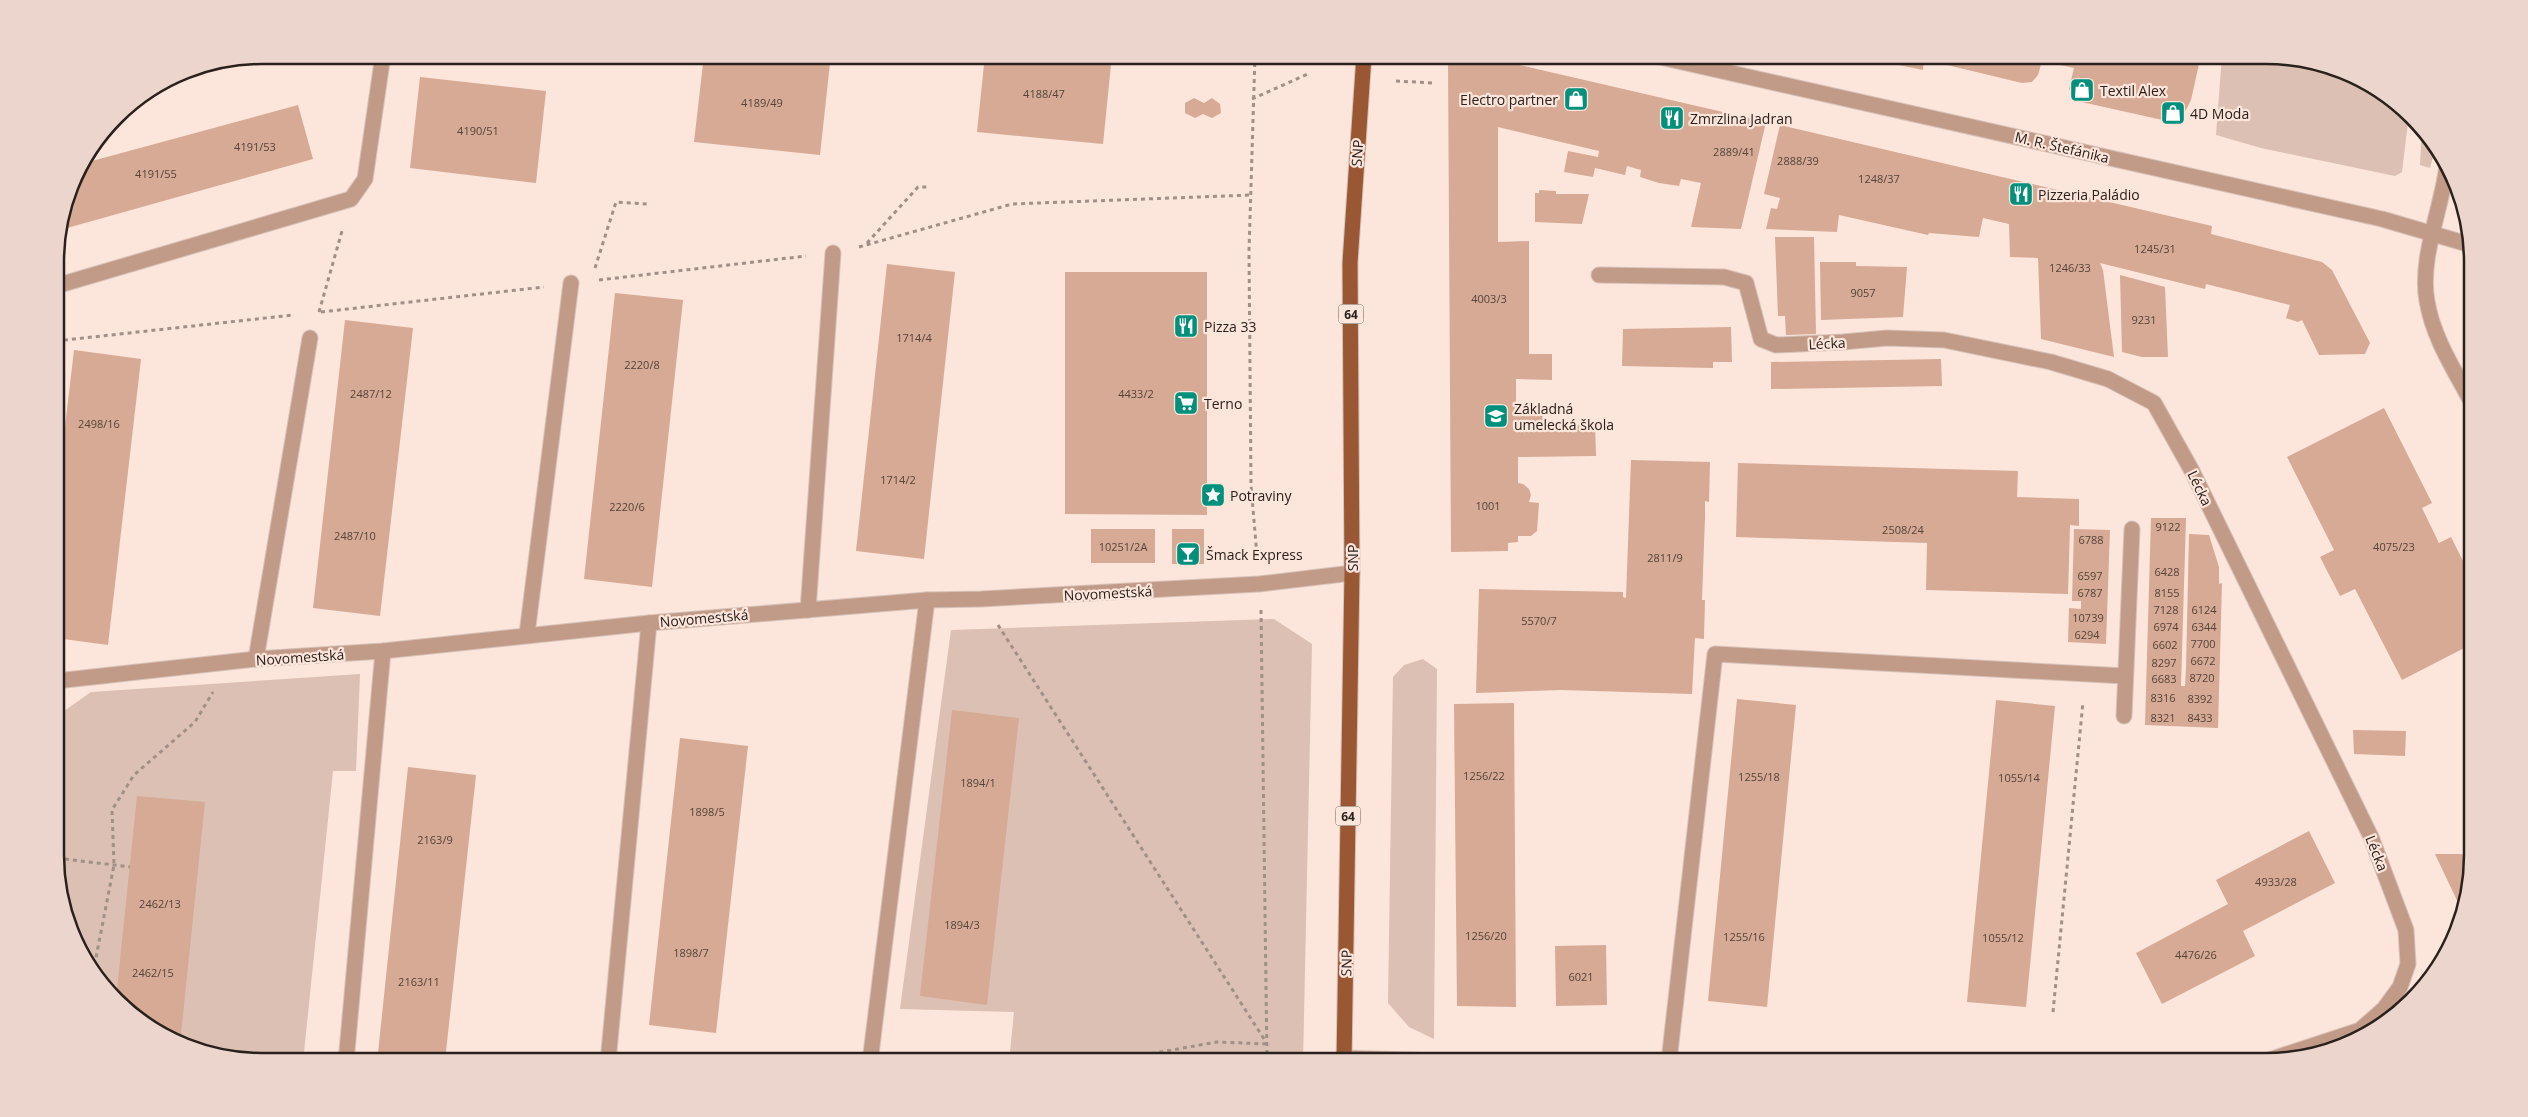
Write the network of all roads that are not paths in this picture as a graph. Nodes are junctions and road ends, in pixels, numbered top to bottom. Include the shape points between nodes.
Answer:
1 (383, 64) edge
2 (1363, 64) edge
3 (1691, 64) edge
4 (2445, 178) edge
5 (2433, 234) junction
6 (2464, 243) edge
7 (833, 253) road end
8 (1599, 275) dead end
9 (571, 283) road end
10 (64, 284) edge
11 (310, 338) road end
12 (2464, 387) edge
13 (2132, 528) dead end
14 (1352, 573) junction
15 (927, 600) junction
16 (808, 610) junction
17 (649, 623) junction
18 (527, 634) junction
19 (383, 651) junction
20 (256, 659) junction
21 (2125, 676) junction
22 (64, 680) edge
23 (2124, 716) dead end
24 (2361, 1029) edge
25 (2359, 1030) edge
26 (2303, 1050) edge
27 (347, 1053) edge
28 (609, 1053) edge
29 (871, 1053) edge
30 (1344, 1053) edge
31 (1671, 1053) edge

1 - 10 street via 365,179 351,200
2 - 14 main road, SNP / 64 via 1350,263
3 - 5 street, M. R. Štefánika via 2382,219
4 - 5 street
5 - 6 street, M. R. Štefánika
5 - 12 street via 2426,272 2426,300 2433,325
7 - 16 street
8 - 24 street, Lécka via 1724,277 1746,283 1761,339 1776,345 1887,338 1944,340 2089,373 2108,379 2154,403 2192,471 2371,837 2406,930 2408,964 2400,987 2384,1009
9 - 18 street
11 - 20 street
13 - 21 street
14 - 15 street, Novomestská via 1260,584
14 - 30 main road, SNP / 64
15 - 16 street, Novomestská
15 - 29 street
16 - 17 street, Novomestská
17 - 18 street, Novomestská
17 - 28 street
18 - 19 street, Novomestská
19 - 20 street, Novomestská
19 - 27 street
20 - 22 street, Novomestská
21 - 23 street
21 - 31 street via 1715,654
25 - 26 street, Lécka

